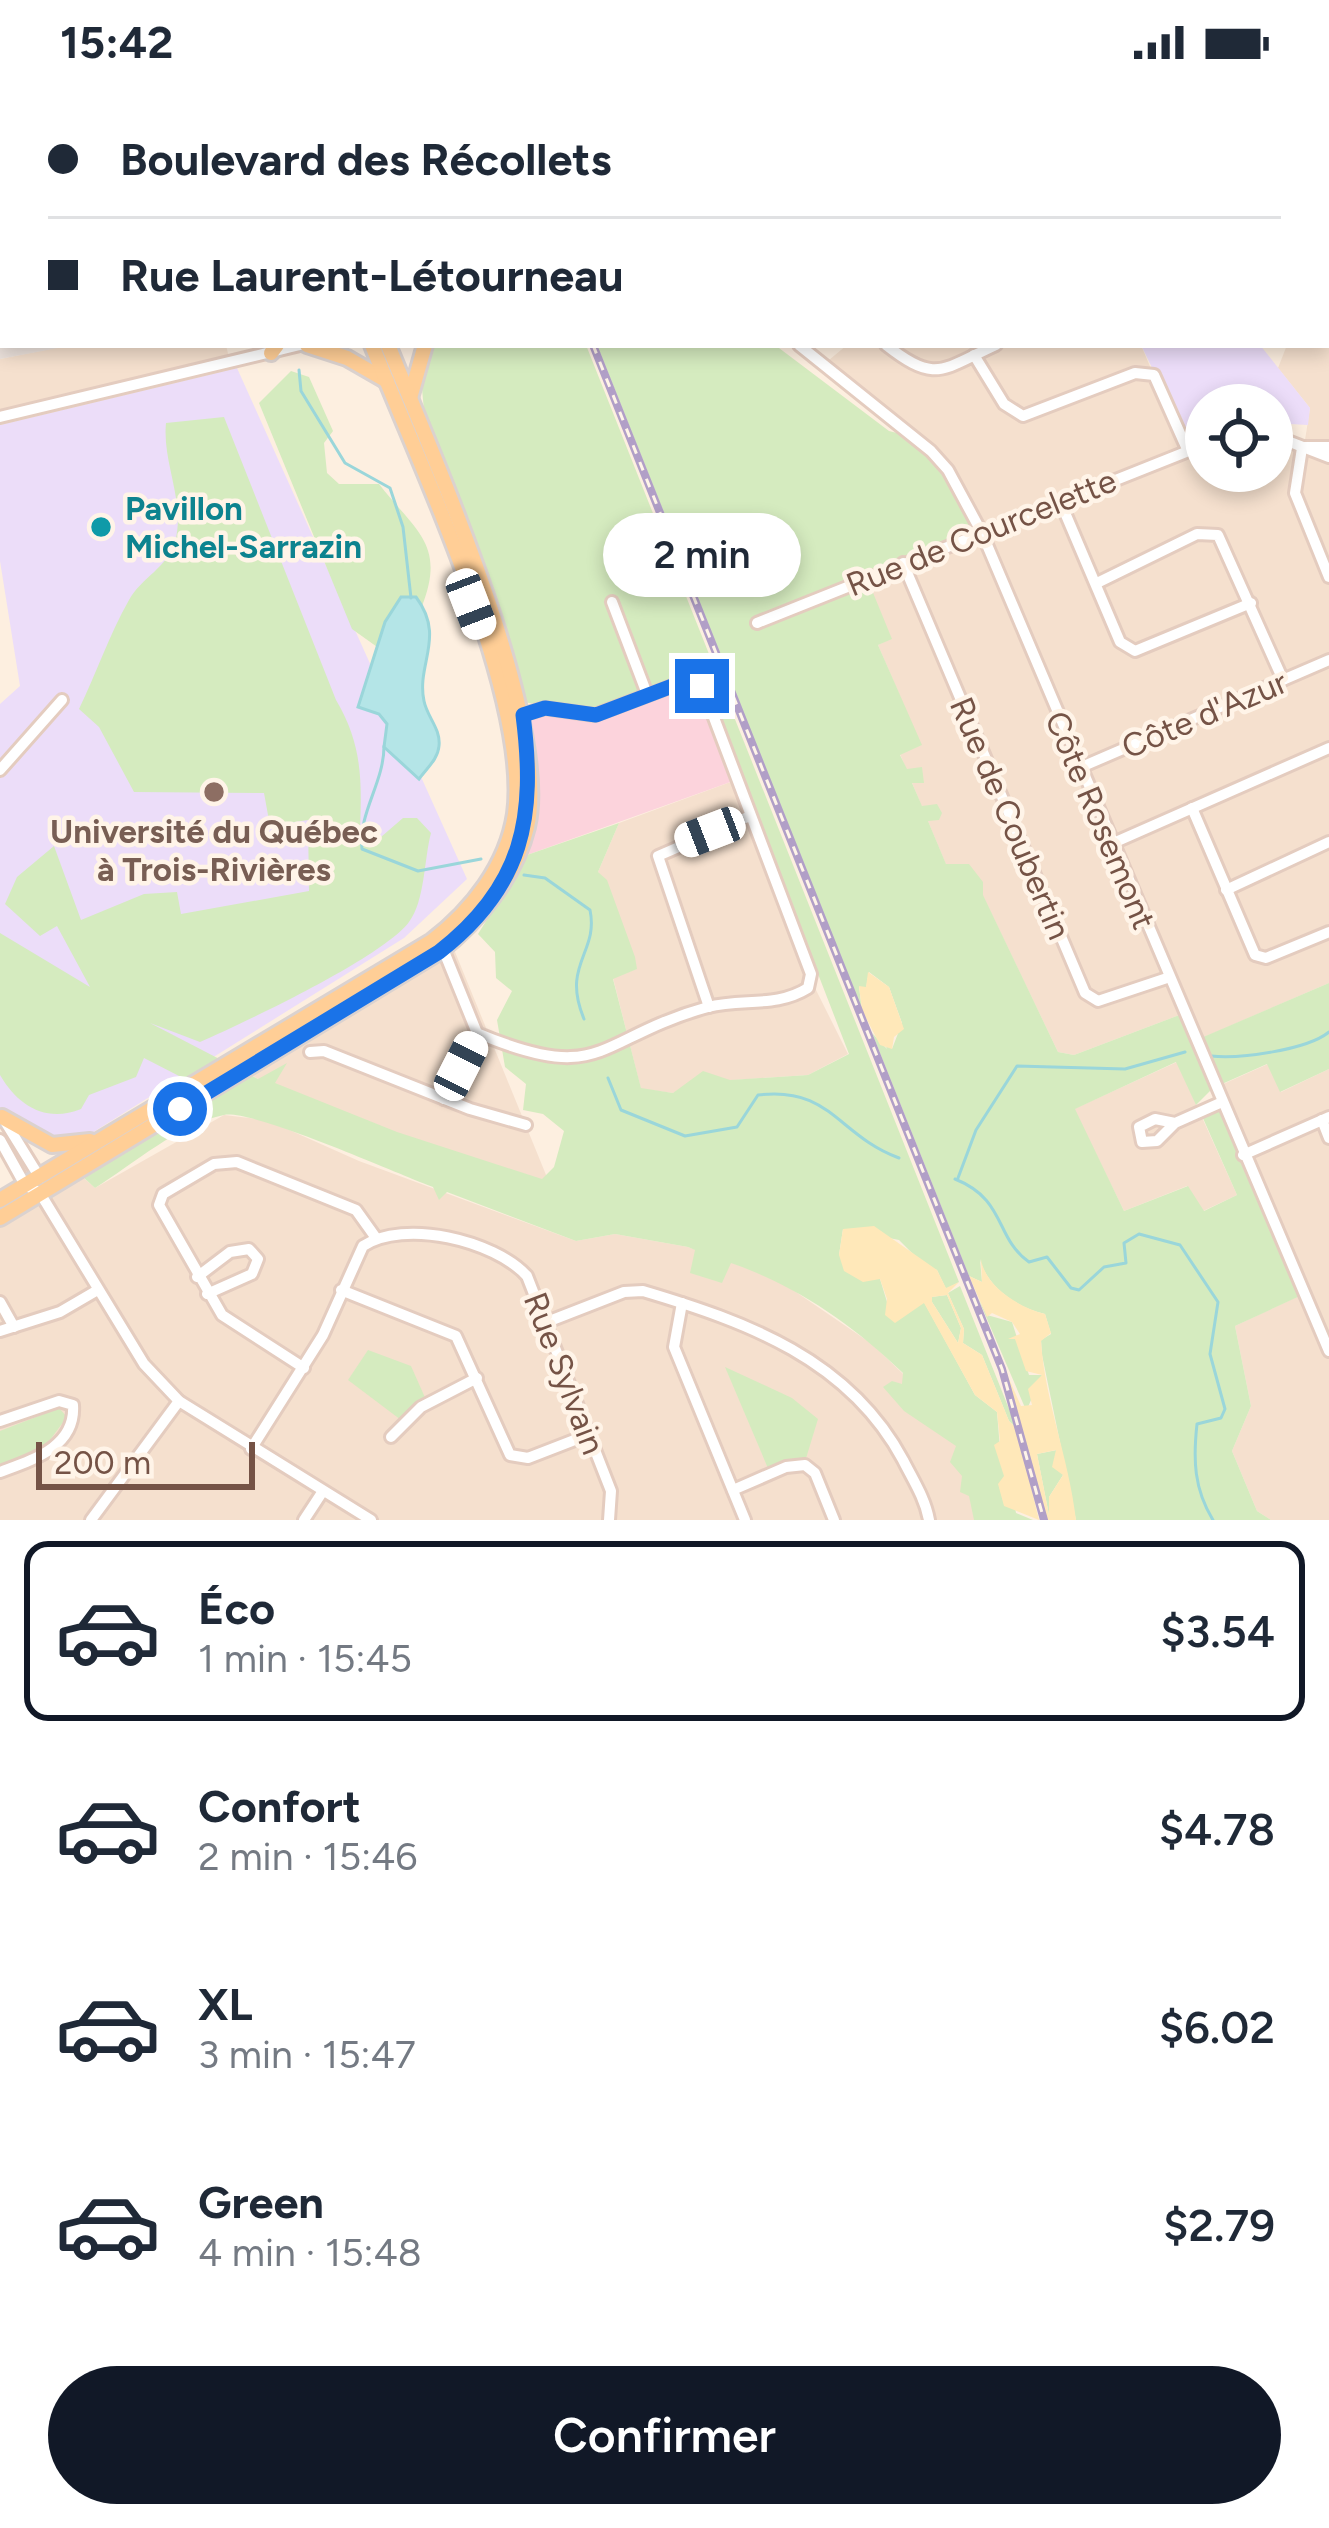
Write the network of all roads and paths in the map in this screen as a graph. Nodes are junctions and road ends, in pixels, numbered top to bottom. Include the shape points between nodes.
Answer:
1 (314, 348) edge
2 (373, 348) edge
3 (389, 348) edge
4 (424, 348) edge
5 (803, 348) edge
6 (890, 348) edge
7 (989, 348) edge
8 (274, 349) edge
9 (974, 355) junction
10 (387, 381) junction
11 (410, 398) junction
12 (0, 417) edge
13 (1293, 444) edge
14 (1185, 445) edge
15 (1329, 447) edge
16 (1302, 448) junction
17 (1185, 450) edge
18 (1329, 457) edge
19 (1060, 501) junction
20 (982, 533) junction
21 (903, 563) junction
22 (1329, 578) edge
23 (1096, 583) junction
24 (612, 602) dead end
25 (1251, 603) junction
26 (757, 623) dead end
27 (1329, 660) edge
28 (1282, 680) junction
29 (643, 696) junction
30 (62, 700) dead end
31 (516, 717) junction
32 (1329, 748) edge
33 (1079, 768) junction
34 (0, 770) edge
35 (1192, 808) junction
36 (750, 816) junction
37 (1329, 842) edge
38 (1111, 844) junction
39 (1226, 890) junction
40 (1329, 932) edge
41 (443, 949) junction
42 (1167, 978) junction
43 (709, 1007) junction
44 (477, 1034) junction
45 (310, 1052) dead end
46 (444, 1099) junction
47 (1220, 1102) junction
48 (1, 1115) edge
49 (1325, 1119) edge
50 (1175, 1123) dead end
51 (526, 1125) dead end
52 (112, 1134) junction
53 (1329, 1138) edge
54 (0, 1140) edge
55 (1243, 1155) junction
56 (40, 1176) junction
57 (26, 1185) junction
58 (40, 1193) junction
59 (0, 1200) edge
60 (0, 1218) edge
61 (376, 1238) junction
62 (197, 1277) junction
63 (341, 1290) junction
64 (96, 1291) junction
65 (207, 1294) junction
66 (0, 1302) edge
67 (682, 1303) junction
68 (548, 1322) junction
69 (14, 1327) junction
70 (0, 1331) edge
71 (1329, 1351) edge
72 (304, 1368) junction
73 (477, 1378) junction
74 (179, 1401) junction
75 (0, 1421) edge
76 (590, 1434) junction
77 (391, 1437) dead end
78 (251, 1449) junction
79 (0, 1472) edge
80 (733, 1490) junction
81 (321, 1494) junction
82 (97, 1518) edge
83 (304, 1520) edge
84 (370, 1520) edge
85 (609, 1520) edge
86 (745, 1520) edge
87 (835, 1520) edge
88 (929, 1520) edge

1 - 10 main road
2 - 10 main road
3 - 11 main road
4 - 11 main road
5 - 20 street, Côte Rosemont via 932,451
6 - 9 street via 932,372
7 - 9 street
8 - 12 street
9 - 14 street via 1004,404 1023,416 1135,373 1154,375
10 - 31 main road
11 - 31 main road
13 - 16 street
15 - 16 street
16 - 18 street
16 - 22 street via 1295,493
17 - 19 street, Rue de Courcelette
19 - 20 street, Rue de Courcelette
19 - 23 street
20 - 21 street, Rue de Courcelette
20 - 33 street, Côte Rosemont
21 - 26 street, Rue de Courcelette
21 - 42 street, Rue de Coubertin via 1085,993 1098,1001
23 - 25 street via 1120,643 1135,651
23 - 25 street via 1197,534 1218,535
24 - 29 street
25 - 28 street
27 - 28 street, Côte d'Azur
28 - 33 street, Côte d'Azur
29 - 31 street via 596,715 545,708
29 - 36 street via 688,680 702,686
30 - 34 street
31 - 41 main road via 532,781 527,828 504,880 472,926
31 - 52 main road via 514,818 493,874 462,917
32 - 35 street
33 - 38 street, Côte Rosemont
35 - 38 street
35 - 39 street
36 - 43 street via 658,856
36 - 43 street via 811,974 808,988 788,1000
37 - 39 street
38 - 42 street, Côte Rosemont
39 - 40 street via 1255,955 1266,958
41 - 44 street
41 - 58 main road
42 - 47 street, Côte Rosemont
43 - 44 street via 564,1062
44 - 46 street
45 - 46 street
46 - 51 street
47 - 50 street
47 - 55 street, Côte Rosemont
48 - 52 main road via 52,1145
48 - 56 street
49 - 53 street
49 - 55 street
52 - 56 main road
54 - 57 street
55 - 71 street, Côte Rosemont
56 - 57 main road
56 - 58 street
57 - 58 street
57 - 59 main road
58 - 60 main road
58 - 64 street
61 - 62 street via 356,1210 237,1162 214,1164 178,1182 159,1205
61 - 63 street via 362,1246
61 - 68 street, Rue Sylvain via 412,1231 513,1261
62 - 65 street
62 - 65 street via 230,1252 249,1249 258,1259 252,1274
63 - 72 street
63 - 73 street via 440,1325 456,1336
64 - 69 street
64 - 74 street
65 - 72 street via 222,1315
66 - 69 street
67 - 68 street via 624,1292
67 - 80 street via 674,1347
67 - 88 street via 766,1334 839,1380 886,1429
68 - 76 street, Rue Sylvain
69 - 70 street
72 - 78 street
73 - 76 street via 510,1455 528,1458
73 - 77 street via 421,1407
74 - 78 street
74 - 82 street
75 - 79 street via 59,1401 73,1405 56,1447
76 - 85 street, Rue Sylvain via 611,1491
78 - 81 street
80 - 86 street
80 - 87 street via 805,1466
81 - 83 street
81 - 84 street

